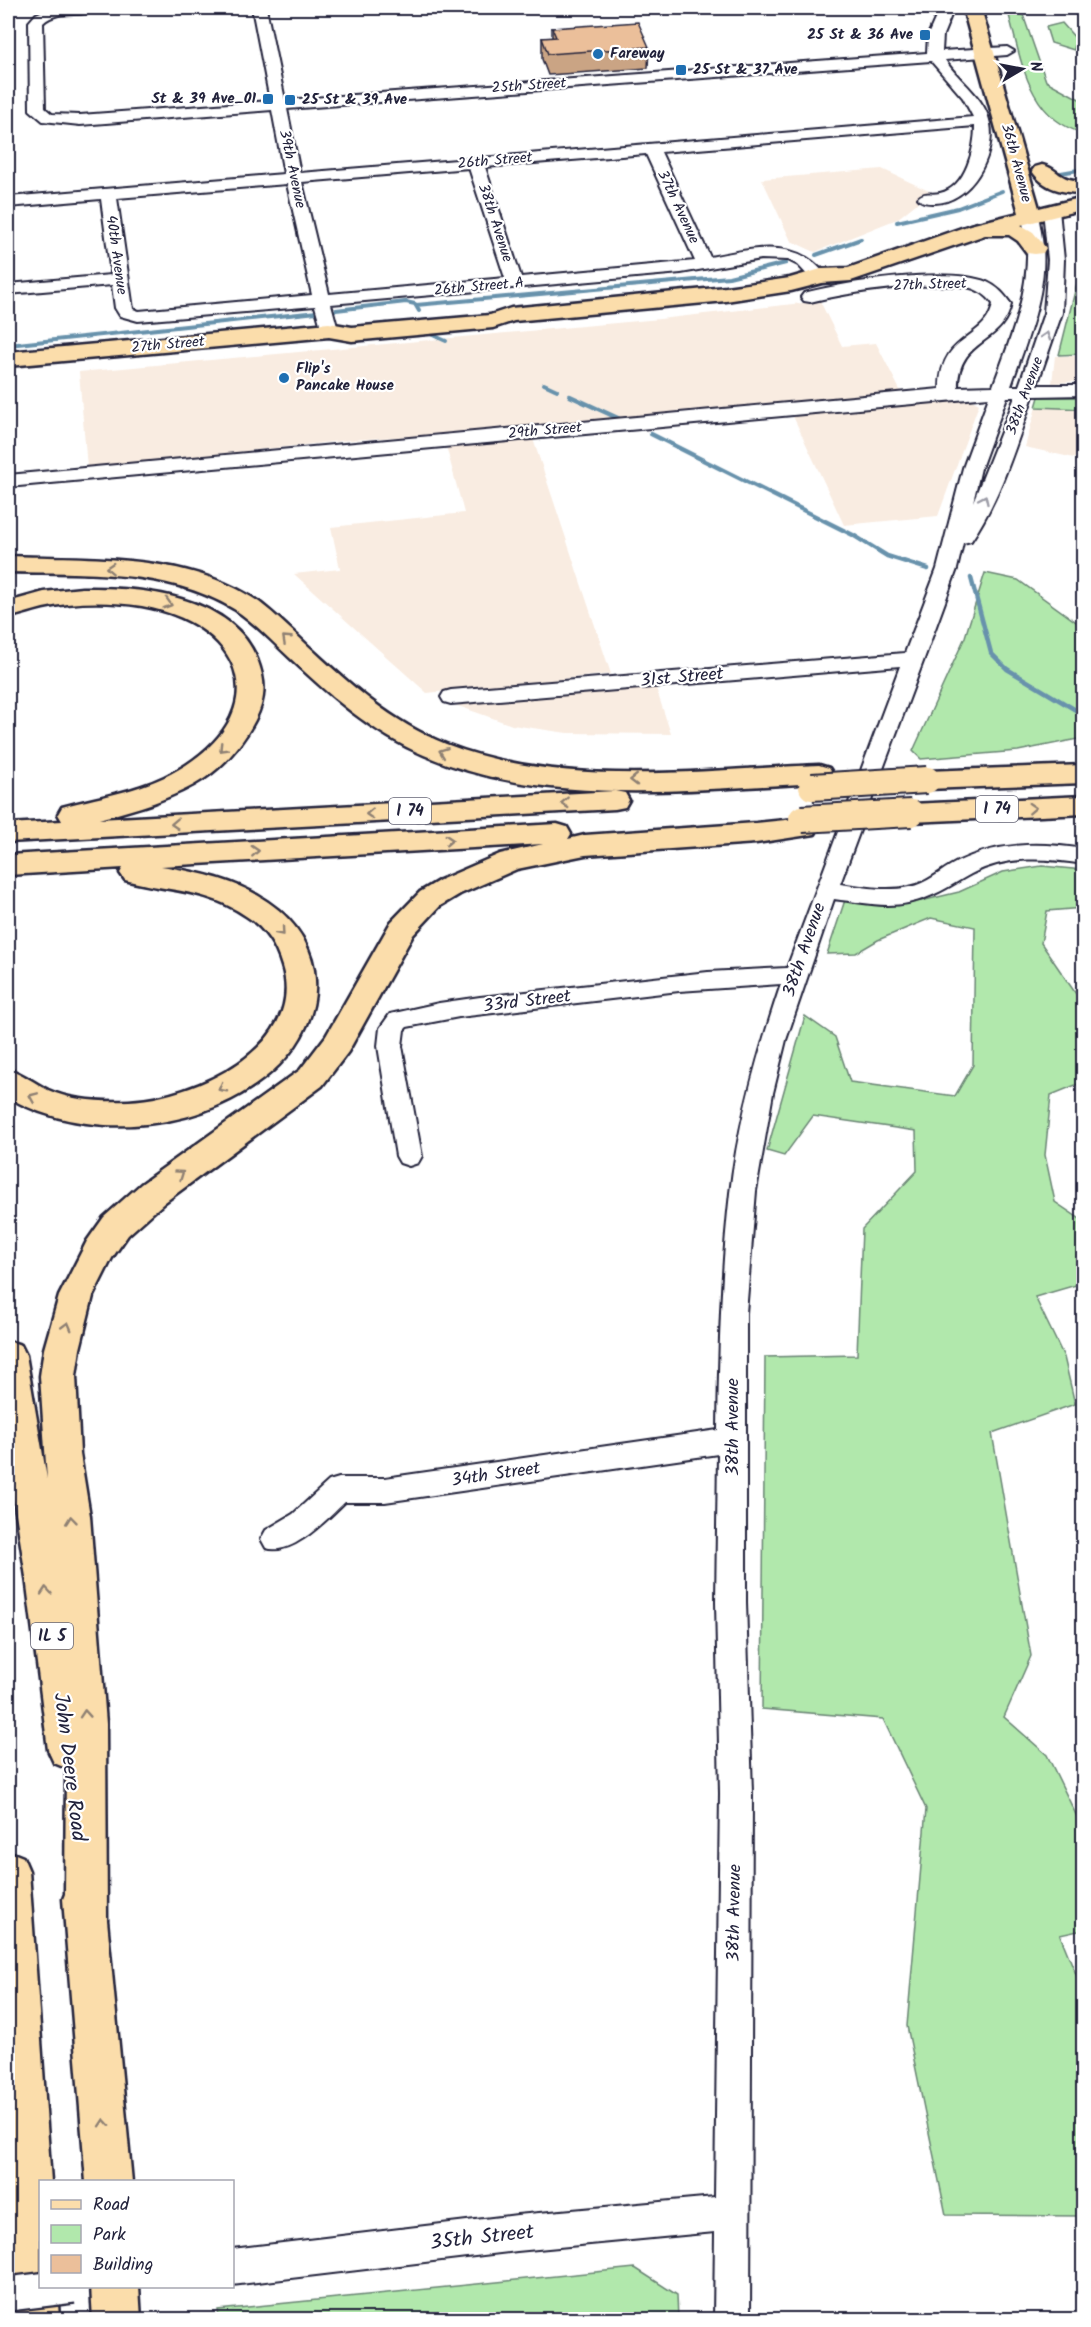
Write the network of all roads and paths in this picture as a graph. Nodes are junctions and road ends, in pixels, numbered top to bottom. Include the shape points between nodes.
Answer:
1 (89, 8) edge
2 (259, 8) edge
3 (947, 8) edge
4 (972, 8) edge
5 (1000, 29) dead end
6 (1007, 51) junction
7 (985, 52) junction
8 (936, 56) junction
9 (1013, 73) dead end
10 (278, 105) junction
11 (982, 121) junction
12 (651, 148) junction
13 (1035, 149) dead end
14 (475, 162) junction
15 (1042, 171) junction
16 (1020, 175) junction
17 (293, 177) junction
18 (1083, 188) edge
19 (108, 193) junction
20 (926, 198) dead end
21 (8, 202) edge
22 (1083, 203) edge
23 (1039, 206) junction
24 (979, 222) junction
25 (1055, 233) junction
26 (1035, 248) junction
27 (705, 265) junction
28 (120, 279) junction
29 (817, 283) junction
30 (515, 284) junction
31 (8, 289) edge
32 (322, 299) junction
33 (130, 314) joint
34 (329, 330) junction
35 (8, 359) edge
36 (1000, 390) junction
37 (1083, 390) edge
38 (1026, 392) junction
39 (949, 393) junction
40 (8, 481) edge
41 (8, 564) edge
42 (947, 569) junction
43 (8, 610) edge
44 (914, 659) junction
45 (451, 697) dead end
46 (1083, 774) edge
47 (815, 781) junction
48 (1083, 805) edge
49 (8, 822) edge
50 (803, 823) junction
51 (8, 833) edge
52 (1083, 857) edge
53 (8, 867) edge
54 (826, 890) junction
55 (795, 976) junction
56 (8, 1081) edge
57 (409, 1156) dead end
58 (8, 1355) edge
59 (733, 1439) junction
60 (276, 1539) dead end
61 (8, 1871) edge
62 (86, 1920) junction
63 (109, 2180) edge
64 (732, 2213) junction
65 (234, 2267) edge
66 (57, 2288) edge
67 (115, 2288) edge
68 (8, 2294) edge
69 (35, 2319) edge
70 (117, 2319) edge
71 (732, 2319) edge

1 - 10 street, 25th Street via 45,13 38,19 37,103 42,115 80,120
2 - 10 street, 39th Avenue
3 - 8 street via 933,47
4 - 7 main road, 36th Avenue
5 - 6 main road
6 - 7 street, 25th Street
6 - 9 main road
7 - 8 street, 25th Street
7 - 16 main road, 36th Avenue
8 - 10 street, 25th Street
8 - 11 street, 36th Avenue via 944,71 974,99
10 - 17 street, 39th Avenue
11 - 12 street, 26th Street
11 - 20 street, 36th Avenue via 977,161 961,189 945,198
12 - 14 street, 26th Street
12 - 27 street, 37th Avenue
13 - 15 main road, 36th Avenue
14 - 17 street, 26th Street
14 - 30 street, 38th Avenue
15 - 18 main road via 1054,183
15 - 23 main road, 36th Avenue
16 - 23 main road, 36th Avenue
16 - 24 main road via 1007,202
17 - 19 street, 26th Street
17 - 32 street, 39th Avenue
18 - 23 main road
19 - 21 street, 26th Street
19 - 28 street, 40th Avenue
22 - 23 main road
22 - 25 main road via 1066,214
23 - 24 main road, 27th Street
23 - 25 street, 38th Avenue
23 - 26 street, 38th Avenue
24 - 26 main road via 1014,229 1026,235
24 - 29 main road, 27th Street via 851,274
38 -> 25 street, 38th Avenue via 1053,313
26 - 36 street, 38th Avenue via 1029,304
27 - 29 street, 26th Street A via 762,254 785,255 802,260
27 - 30 street, 26th Street A
28 - 31 street
28 - 33 street, 40th Avenue via 124,308
29 - 34 main road, 27th Street via 511,315 493,321 352,334
29 - 39 street, 27th Street via 824,292 955,281 978,284 993,292 1002,304 1001,316 957,354 949,369
30 - 32 street, 26th Street A
32 - 33 street, 26th Street A
32 - 34 street, 39th Avenue
34 - 35 main road, 27th Street
36 - 38 street, 29th Street
36 - 39 street, 29th Street
36 - 42 street, 38th Avenue via 972,468
37 - 38 street, 29th Street
42 -> 38 street, 38th Avenue via 993,478
39 - 40 street, 29th Street
47 -> 41 main road via 574,780 481,765 437,751 384,723 359,706 259,614 214,588 137,570
42 - 44 street, 38th Avenue
43 -> 49 main road via 78,596 117,596 165,603 203,618 229,637 244,658 251,679 250,699 236,734 221,752 181,780 102,808
44 - 45 street, 31st Street
44 - 54 street, 38th Avenue
46 - 47 main road, I 74, bridge
47 -> 51 main road, I 74 via 593,801
50 -> 48 main road, I 74, bridge via 911,813
53 -> 50 main road, I 74
62 -> 50 main road via 86,1724 58,1376 76,1296 99,1250 116,1226 153,1192 311,1078 337,1044 402,929 430,899 510,861 585,845 756,833
52 - 54 street via 1043,851 998,854 919,893 900,897
53 -> 56 main road via 159,875 212,886 260,912 287,938 301,982 299,1005 288,1030 262,1062 219,1091 194,1101 150,1111 89,1112 37,1099
54 - 55 street, 38th Avenue
55 - 57 street, 33rd Street via 710,980 399,1020 392,1029 390,1046
55 - 59 street, 38th Avenue via 761,1093 743,1191 733,1313
62 -> 58 main road, John Deere Road / IL 5 via 45,1577
59 - 60 street, 34th Street via 385,1490 339,1490 303,1523
59 - 64 street, 38th Avenue via 731,1602 736,1793
61 - 69 main road
63 -> 62 main road, John Deere Road / IL 5
64 - 65 street, 35th Street via 517,2233
64 - 71 street, 38th Avenue
66 - 68 street, bridge
67 - 70 main road

